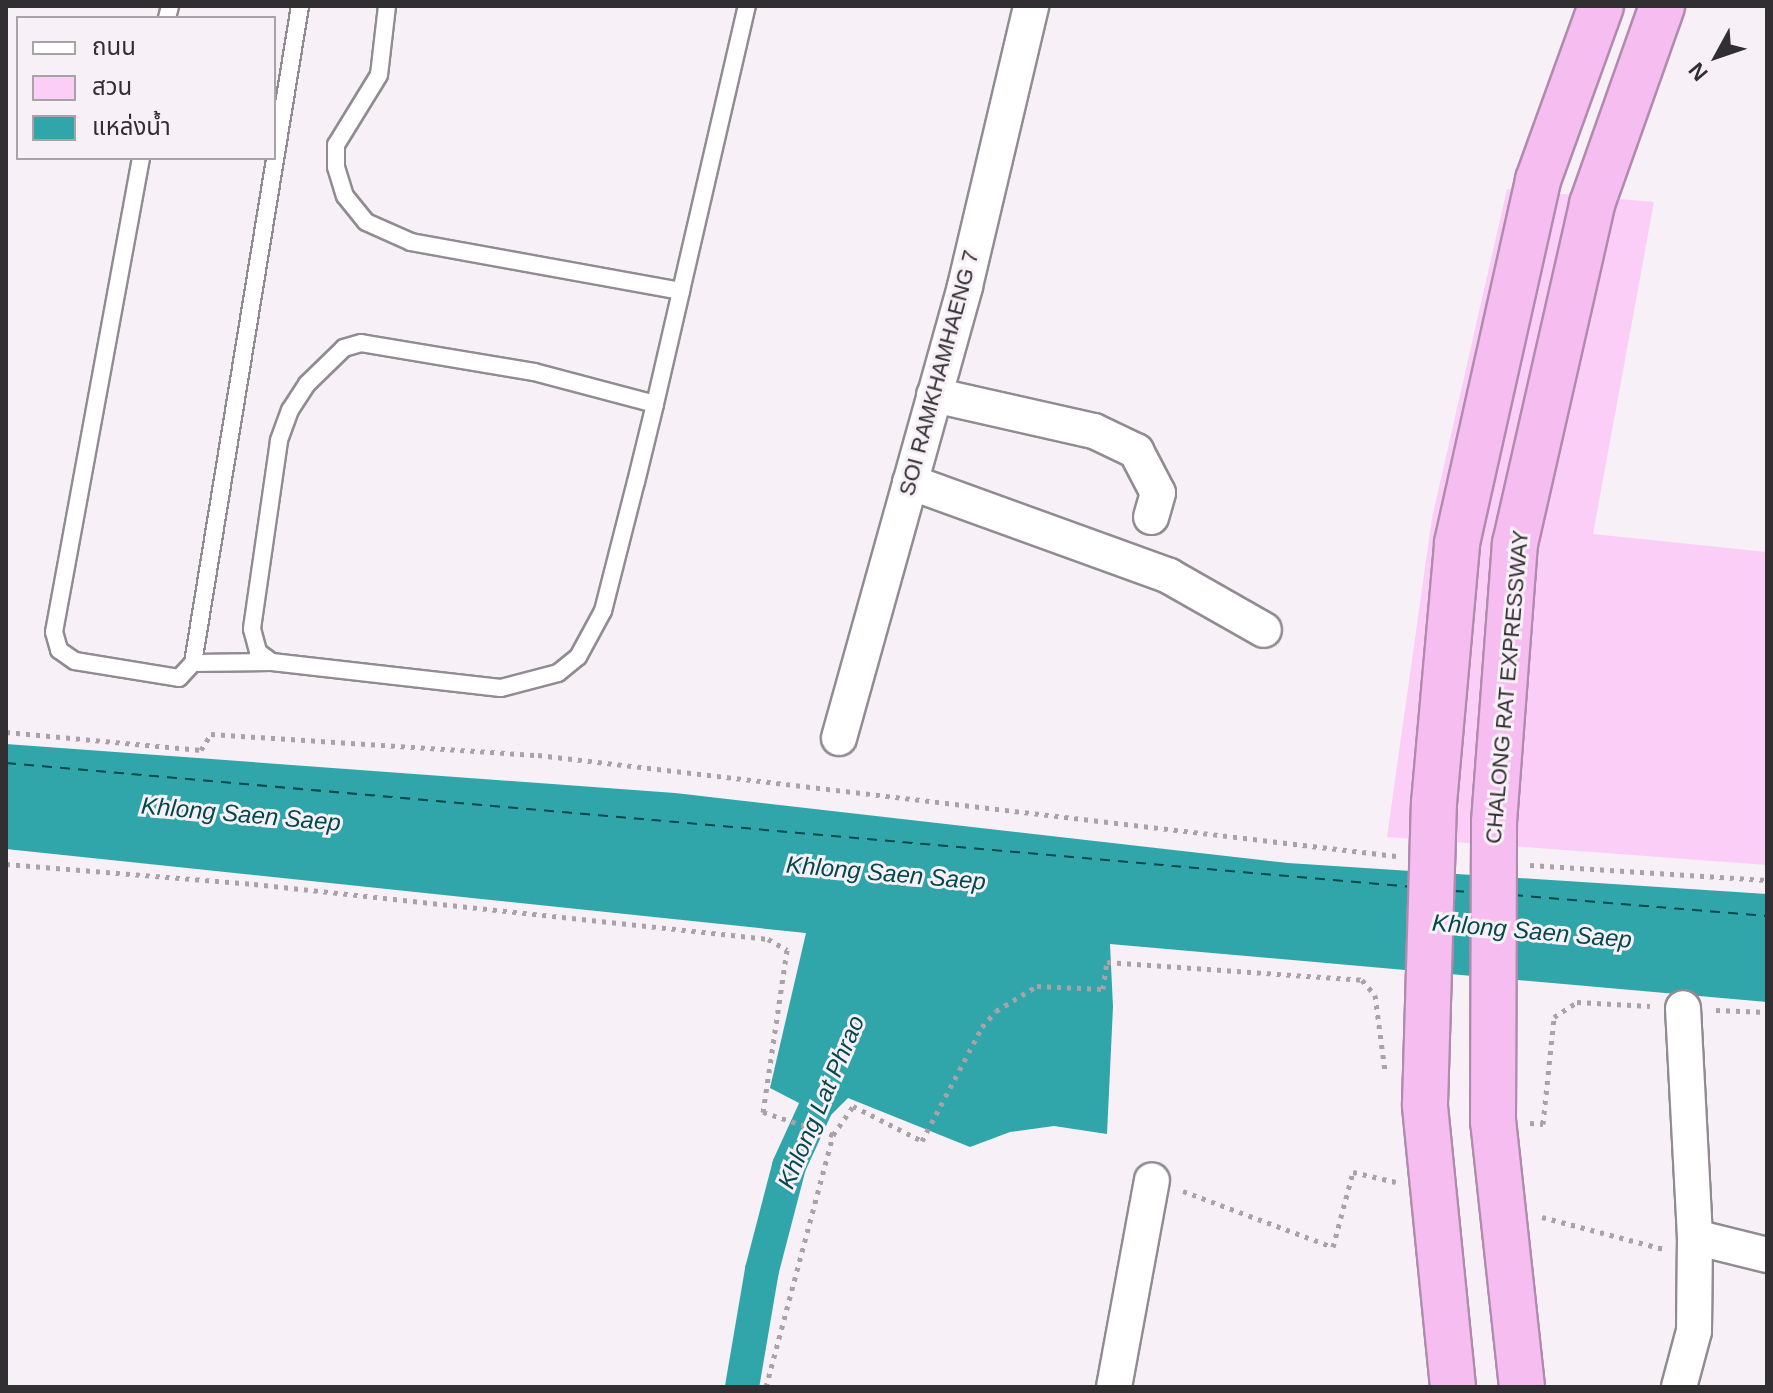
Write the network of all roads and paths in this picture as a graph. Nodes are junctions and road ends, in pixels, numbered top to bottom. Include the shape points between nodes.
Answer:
1 (300, 6) edge
2 (387, 6) edge
3 (747, 6) edge
4 (1031, 6) edge
5 (1601, 6) edge
6 (1662, 6) edge
7 (276, 153) edge
8 (141, 160) edge
9 (275, 160) edge
10 (681, 291) junction
11 (934, 395) junction
12 (655, 404) junction
13 (910, 482) junction
14 (1151, 517) dead end
15 (1264, 630) dead end
16 (272, 662) junction
17 (193, 663) junction
18 (6, 732) edge
19 (839, 738) dead end
20 (1401, 856) dead end
21 (6, 864) edge
22 (1512, 864) dead end
23 (1767, 880) edge
24 (1362, 980) dead end
25 (1683, 1008) dead end
26 (833, 1135) junction
27 (1152, 1180) dead end
28 (1695, 1237) junction
29 (1767, 1255) edge
30 (766, 1387) edge
31 (1114, 1387) edge
32 (1453, 1387) edge
33 (1522, 1387) edge
34 (1679, 1387) edge

1 - 7 lane
2 - 10 lane via 379,75 336,145 345,196 366,222 411,242
3 - 10 lane
4 - 11 street, SOI RAMKHAMHAENG 7
5 - 32 highway, bridge via 1538,180 1457,543 1434,803 1425,1104
6 - 33 highway, CHALONG RAT EXPRESSWAY, bridge via 1592,204 1515,544 1494,822 1493,1122
8 - 17 lane via 54,632 59,650 75,661 179,678
9 - 17 lane
10 - 12 lane
11 - 13 street, SOI RAMKHAMHAENG 7
11 - 14 street via 1094,431 1136,451 1158,493
12 - 16 lane via 603,611 578,657 558,673 501,688
12 - 16 lane via 534,372 361,343 344,348 307,384 279,441 251,638
13 - 15 street via 1169,576
13 - 19 street, SOI RAMKHAMHAENG 7
16 - 17 lane
18 - 20 path via 201,750 211,734 538,755
21 - 26 path via 254,884 768,939 787,950 763,1112
22 - 23 path
24 - 26 path via 1107,962 1103,989 1037,986 996,1011 982,1027 922,1141 853,1106
25 - 28 street
26 - 30 path
27 - 31 street
28 - 29 street
28 - 34 street via 1694,1331

